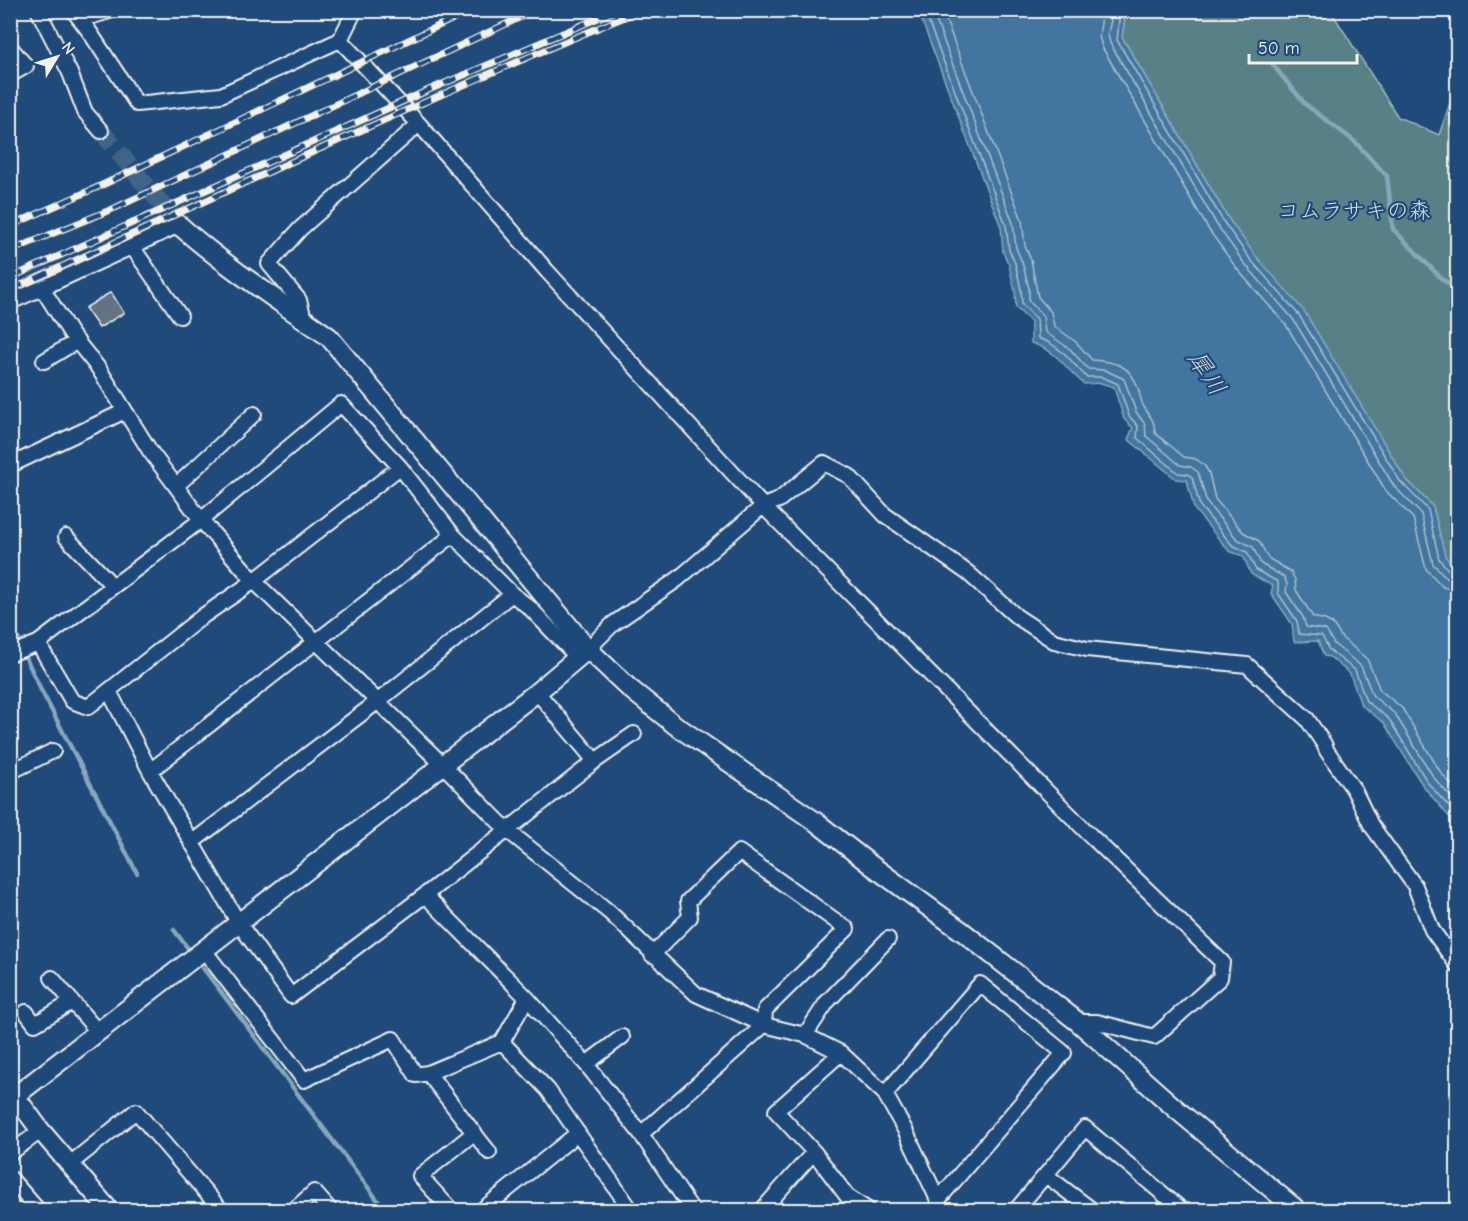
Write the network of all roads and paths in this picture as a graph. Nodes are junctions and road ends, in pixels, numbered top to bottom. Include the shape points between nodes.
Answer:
1 (38, 10) edge
2 (113, 10) edge
3 (355, 10) edge
4 (73, 11) edge
5 (340, 40) junction
6 (10, 47) edge
7 (10, 75) edge
8 (419, 124) junction
9 (101, 131) tunnel mouth
10 (179, 225) joint
11 (133, 248) junction
12 (42, 288) junction
13 (10, 302) edge
14 (180, 316) dead end
15 (304, 319) junction
16 (77, 342) junction
17 (44, 361) dead end
18 (125, 411) junction
19 (254, 414) dead end
20 (15, 463) dead end
21 (400, 467) junction
22 (176, 486) junction
23 (763, 506) junction
24 (201, 520) junction
25 (453, 535) junction
26 (66, 537) dead end
27 (254, 581) junction
28 (113, 586) junction
29 (512, 594) junction
30 (316, 642) junction
31 (38, 643) junction
32 (582, 653) junction
33 (10, 654) edge
34 (110, 691) junction
35 (537, 692) junction
36 (377, 702) junction
37 (634, 734) dead end
38 (53, 751) dead end
39 (595, 761) junction
40 (442, 764) junction
41 (150, 771) junction
42 (10, 772) edge
43 (507, 830) junction
44 (191, 843) junction
45 (425, 895) junction
46 (238, 922) junction
47 (888, 939) dead end
48 (203, 949) junction
49 (652, 955) junction
50 (1458, 966) edge
51 (52, 978) dead end
52 (527, 998) junction
53 (72, 1002) junction
54 (26, 1012) dead end
55 (1078, 1022) junction
56 (764, 1025) junction
57 (98, 1032) junction
58 (805, 1035) junction
59 (622, 1037) dead end
60 (502, 1042) junction
61 (841, 1053) junction
62 (586, 1064) junction
63 (428, 1073) junction
64 (885, 1094) junction
65 (13, 1098) edge
66 (41, 1131) junction
67 (474, 1132) junction
68 (578, 1134) junction
69 (641, 1134) junction
70 (489, 1152) dead end
71 (814, 1152) junction
72 (10, 1154) edge
73 (70, 1164) junction
74 (1047, 1176) junction
75 (10, 1178) edge
76 (939, 1205) edge
77 (623, 1208) edge
78 (1172, 1208) edge
79 (765, 1209) edge
80 (38, 1210) edge
81 (109, 1210) edge
82 (221, 1210) edge
83 (294, 1210) edge
84 (330, 1210) edge
85 (451, 1210) edge
86 (482, 1210) edge
87 (692, 1210) edge
88 (868, 1210) edge
89 (1017, 1210) edge
90 (1092, 1210) edge
91 (1297, 1210) edge

1 - 9 street via 70,73 84,112
2 - 4 street via 93,16
3 - 5 street
4 - 5 street via 137,104 221,95
5 - 8 street
6 - 7 street via 26,66
8 - 15 street via 300,229 269,264 299,300
8 - 23 street
10 - 11 street
10 - 15 street via 216,257
11 - 12 street
11 - 14 street
12 - 13 street
12 - 16 street
15 - 32 street via 329,337
16 - 17 street
16 - 18 street
18 - 20 street
18 - 22 street
19 - 22 street
21 - 24 street via 341,404
21 - 25 street
21 - 27 street
22 - 24 street
23 - 32 street via 678,579 613,624
23 - 50 street via 779,500 824,463 849,476 885,515 968,573 1016,616 1054,641 1087,649 1248,665 1307,719 1354,790 1371,825 1415,886 1432,930
23 - 55 street via 1222,962 1220,978 1155,1037 1097,1022
24 - 27 street
24 - 28 street
25 - 29 street
25 - 30 street
26 - 28 street
27 - 30 street
27 - 34 street via 203,616
28 - 31 street
29 - 32 street
29 - 36 street
30 - 36 street
30 - 41 street
31 - 33 street
31 - 34 street via 72,701 88,707
32 - 35 street
32 - 55 street via 675,725 816,822
34 - 41 street
35 - 39 street
35 - 40 street
36 - 40 street
36 - 44 street
37 - 39 street
38 - 42 street
39 - 43 street
40 - 43 street
40 - 46 street
41 - 44 street
43 - 45 street
43 - 49 street via 609,912
44 - 46 street
45 - 46 street via 291,996
45 - 52 street
46 - 48 street
47 - 58 street via 827,1002
48 - 57 street
48 - 63 street via 304,1080 393,1039 416,1075
49 - 56 street via 696,994
49 - 56 street via 690,916 688,901 739,852 847,929 765,1010
51 - 53 street
52 - 60 street
52 - 62 street
53 - 54 street via 34,1024
53 - 57 street
55 - 91 street
56 - 58 street
56 - 69 street
57 - 65 street
58 - 61 street
59 - 62 street
60 - 63 street
60 - 68 street via 548,1090
61 - 64 street
61 - 71 street via 776,1111
62 - 69 street
63 - 67 street
64 - 76 street
64 - 76 street via 980,984 1064,1053
65 - 66 street
66 - 72 street
66 - 73 street
67 - 70 street
67 - 85 street via 420,1176
68 - 77 street
68 - 86 street
69 - 87 street
71 - 79 street
71 - 88 street via 847,1196
73 - 81 street
73 - 82 street via 136,1110
74 - 78 street via 1085,1128
74 - 89 street
74 - 90 street
75 - 80 street
83 - 84 street via 314,1192

